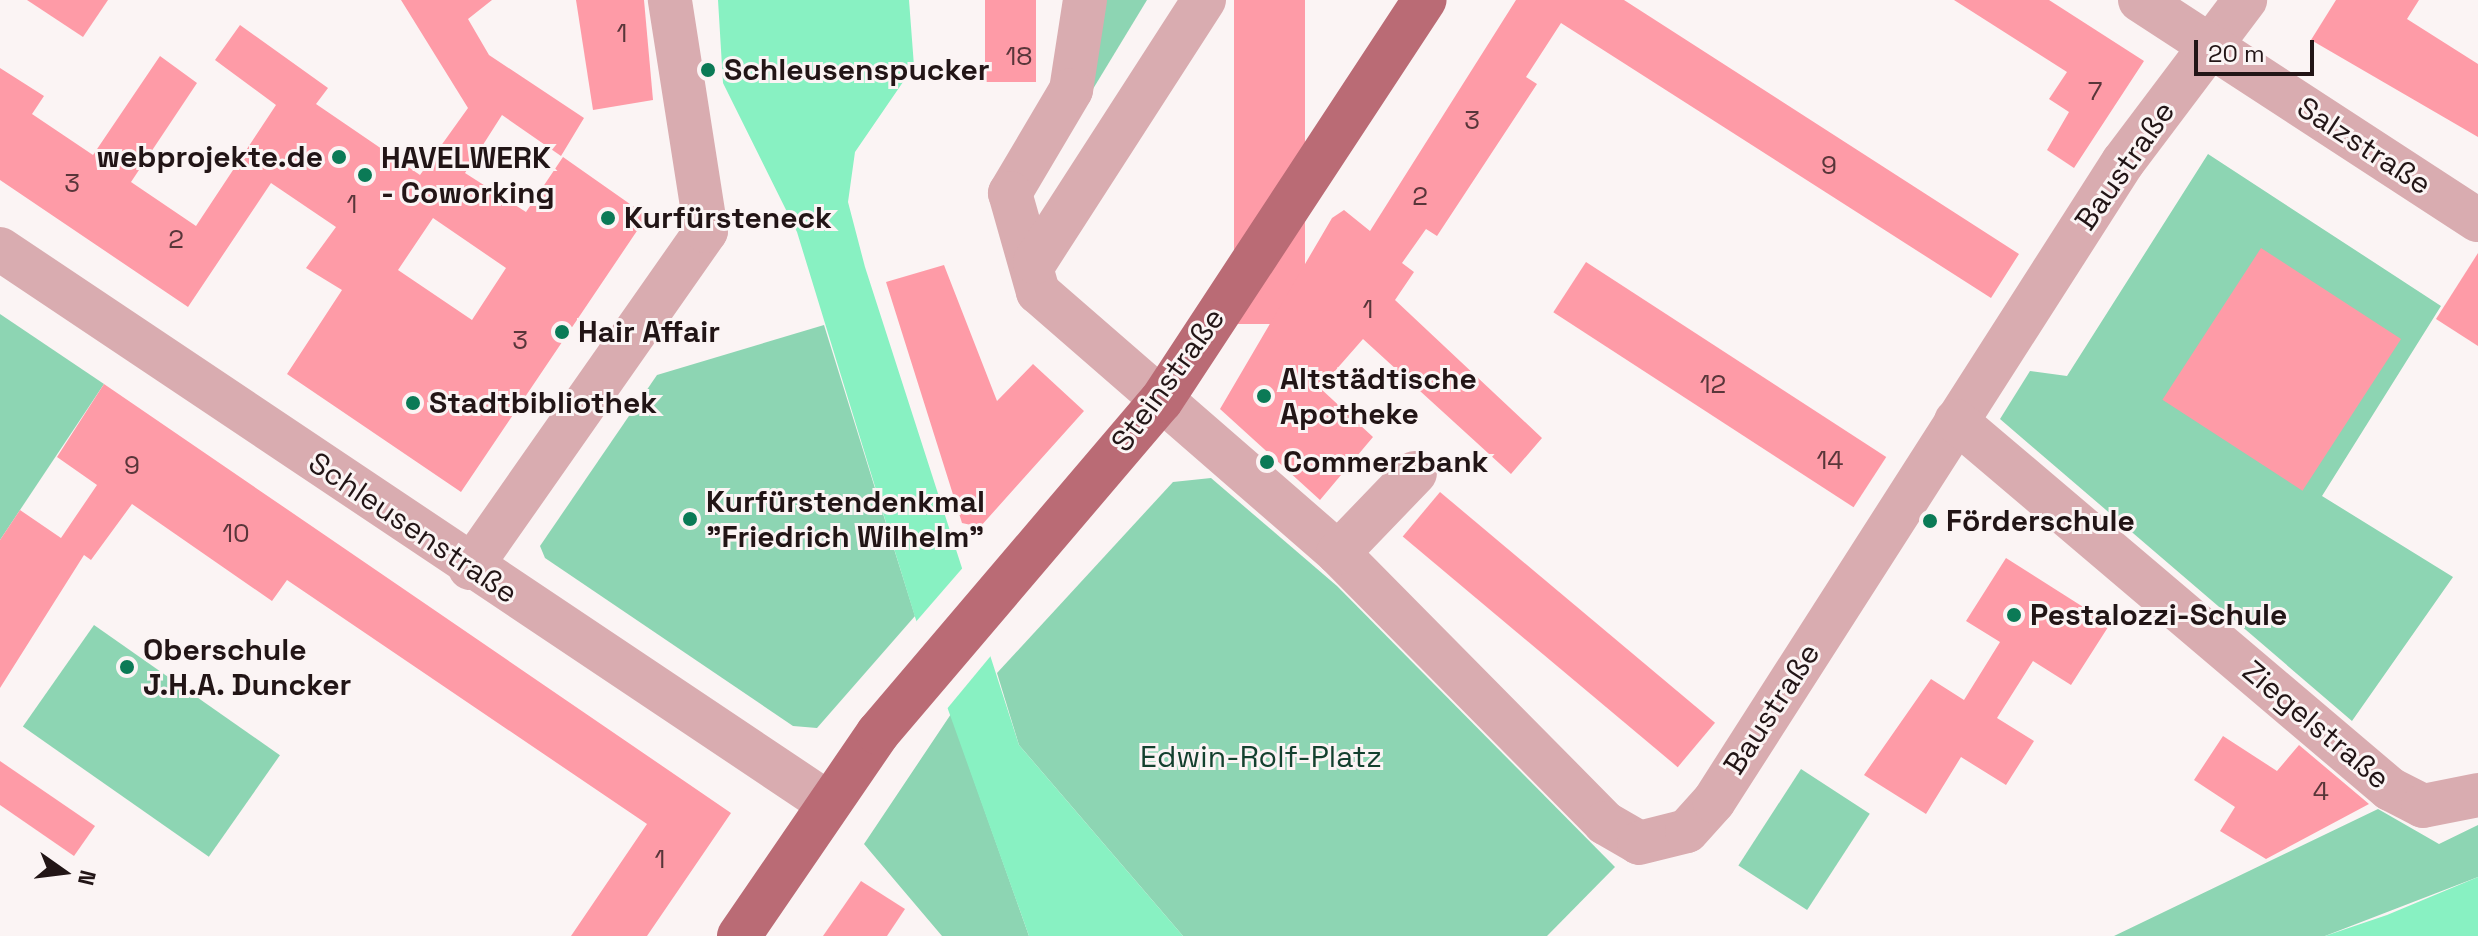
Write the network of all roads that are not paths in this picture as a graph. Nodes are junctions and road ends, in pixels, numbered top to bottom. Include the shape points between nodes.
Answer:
1 (670, 0) edge
2 (1085, 0) edge
3 (1204, 0) edge
4 (1424, 0) edge
5 (2140, 0) edge
6 (2245, 0) edge
7 (2211, 46) junction
8 (2478, 220) edge
9 (0, 249) edge
10 (1035, 262) junction
11 (1161, 401) junction
12 (1956, 421) junction
13 (1415, 473) dead end
14 (1338, 553) junction
15 (470, 568) junction
16 (2478, 795) edge
17 (828, 803) junction
18 (739, 936) edge

1 - 15 street via 706,231
2 - 10 street, Baustraße via 1071,90 1010,193
3 - 10 street
4 - 11 main road, Steinstraße
5 - 7 street, Salzstraße
6 - 7 street, Baustraße
7 - 8 street, Salzstraße
7 - 12 street, Baustraße via 2123,162
9 - 15 street, Schleusenstraße
10 - 11 street, Baustraße via 1046,303
11 - 14 street, Baustraße
11 - 17 main road, Steinstraße via 1002,583 878,733
12 - 14 street, Baustraße via 1687,831 1639,843 1605,823
12 - 16 street, Ziegelstraße via 2390,789 2423,806
13 - 14 street
15 - 17 street, Schleusenstraße
17 - 18 main road, Steinstraße

